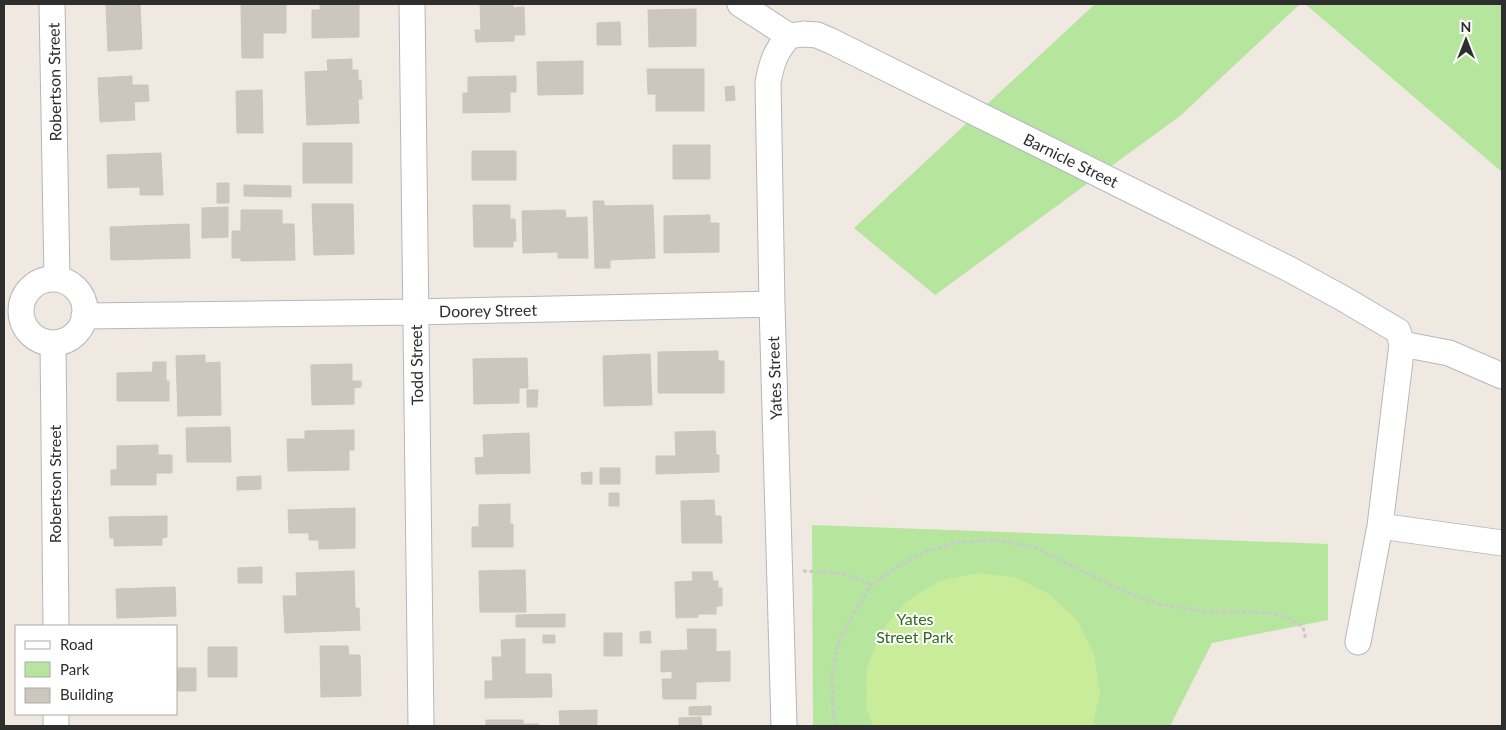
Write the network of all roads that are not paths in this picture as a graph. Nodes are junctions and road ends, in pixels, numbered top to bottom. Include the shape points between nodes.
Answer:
1 (52, 4) edge
2 (412, 4) edge
3 (740, 4) edge
4 (790, 36) junction
5 (57, 280) junction
6 (772, 304) junction
7 (415, 312) junction
8 (84, 316) junction
9 (13, 319) edge
10 (1400, 338) junction
11 (53, 343) junction
12 (1502, 376) edge
13 (1380, 526) junction
14 (1502, 542) edge
15 (56, 625) edge
16 (1358, 642) dead end
17 (421, 726) edge
18 (784, 726) edge

1 - 5 street, Robertson Street
2 - 7 street, Todd Street
3 - 4 street
4 - 6 street, Yates Street via 772,62 768,82
4 - 10 street, Barnicle Street via 803,34 831,41 1290,269 1344,299
5 - 8 street via 75,288 81,296
5 - 9 street via 46,280 29,290
6 - 7 street, Doorey Street
6 - 18 street, Yates Street
7 - 8 street, Doorey Street
7 - 17 street, Todd Street
8 - 11 street via 76,333
9 - 11 street via 40,341
10 - 12 street via 1449,353
10 - 13 street
11 - 15 street, Robertson Street
13 - 14 street
13 - 16 street

